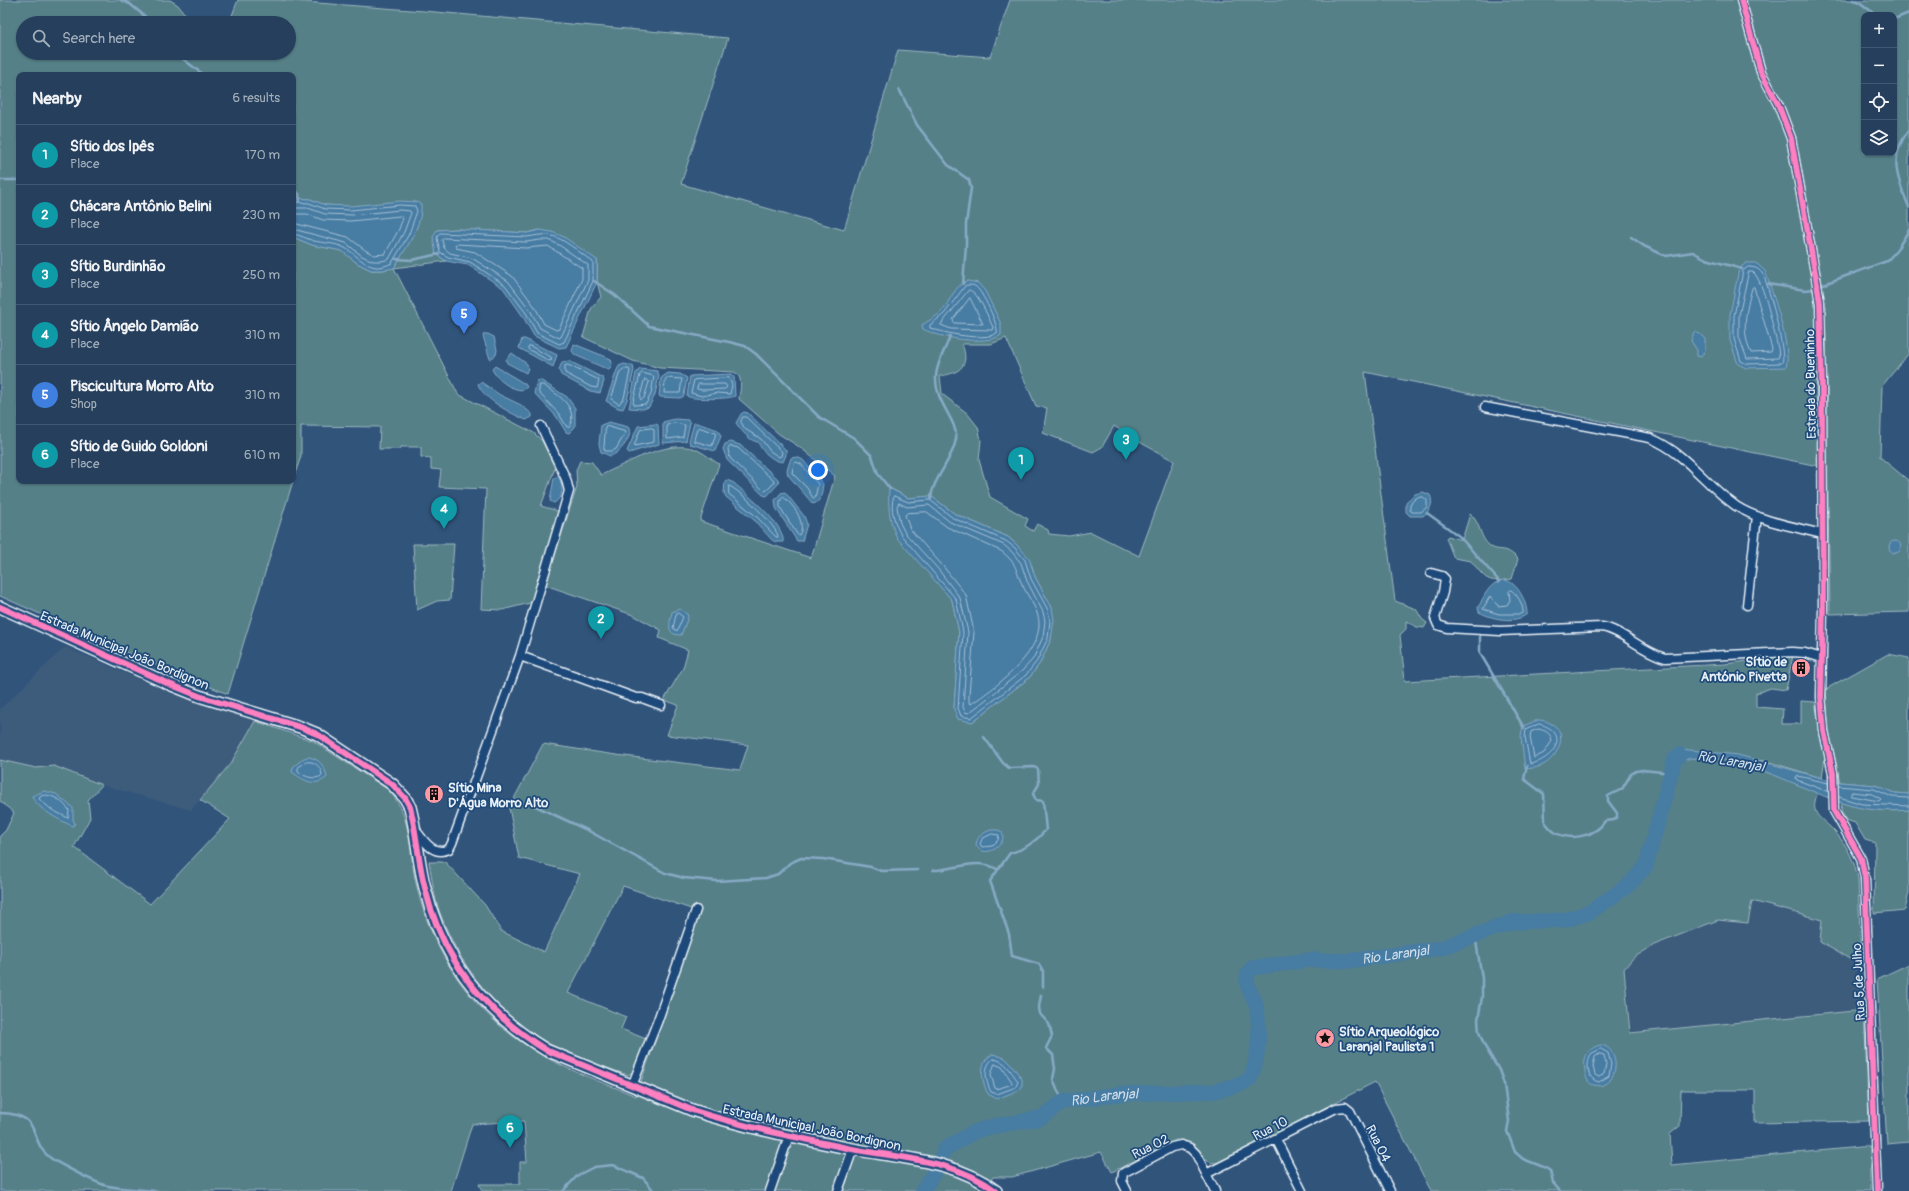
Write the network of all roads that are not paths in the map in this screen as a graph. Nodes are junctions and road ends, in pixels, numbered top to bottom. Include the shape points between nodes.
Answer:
1 (1741, 0) edge
2 (1485, 407) dead end
3 (541, 426) dead end
4 (1757, 516) junction
5 (1822, 534) junction
6 (1431, 573) dead end
7 (1747, 605) dead end
8 (0, 607) edge
9 (520, 656) junction
10 (1822, 658) junction
11 (661, 705) dead end
12 (1833, 780) joint
13 (414, 827) junction
14 (696, 910) dead end
15 (632, 1086) junction
16 (1345, 1107) joint
17 (789, 1136) junction
18 (1276, 1139) junction
19 (853, 1149) junction
20 (1206, 1174) junction
21 (770, 1191) edge
22 (838, 1191) edge
23 (996, 1191) edge
24 (1128, 1191) edge
25 (1215, 1191) edge
26 (1302, 1191) edge
27 (1390, 1191) edge
28 (1877, 1191) edge

1 - 5 street, Estrada do Bueninho via 1761,72 1778,104 1791,138 1820,303
2 - 4 street via 1650,438 1679,454 1735,506
3 - 9 street via 569,491
4 - 5 street
4 - 7 street
5 - 10 street, Estrada do Bueninho
6 - 10 street via 1445,579 1435,618 1438,624 1447,628 1500,631 1602,627 1612,629 1648,652 1665,658 1792,652
8 - 13 main road, Estrada Municipal João Bordignon via 169,684 317,734 399,791 410,807
9 - 11 street
9 - 13 street via 452,843 445,851 436,851
10 - 12 street, Estrada do Bueninho via 1821,697 1824,731
12 - 28 street, Rua 5 de Julho via 1834,811 1861,858 1865,878
13 - 15 main road, Estrada Municipal João Bordignon via 432,914 454,962 466,981 484,1002 530,1040 557,1056
14 - 15 street
15 - 17 main road, Estrada Municipal João Bordignon via 699,1113
16 - 18 street, Rua 10 via 1336,1108
16 - 27 street, Rua 04 via 1350,1111
17 - 19 main road, Estrada Municipal João Bordignon
17 - 21 street
18 - 20 street, Rua 10
18 - 26 street
19 - 22 street
19 - 23 main road, Estrada Municipal João Bordignon via 950,1168 977,1179
20 - 24 street, Rua 02 via 1196,1154 1190,1148 1181,1145 1127,1170 1122,1177
20 - 25 street, Rua 02

